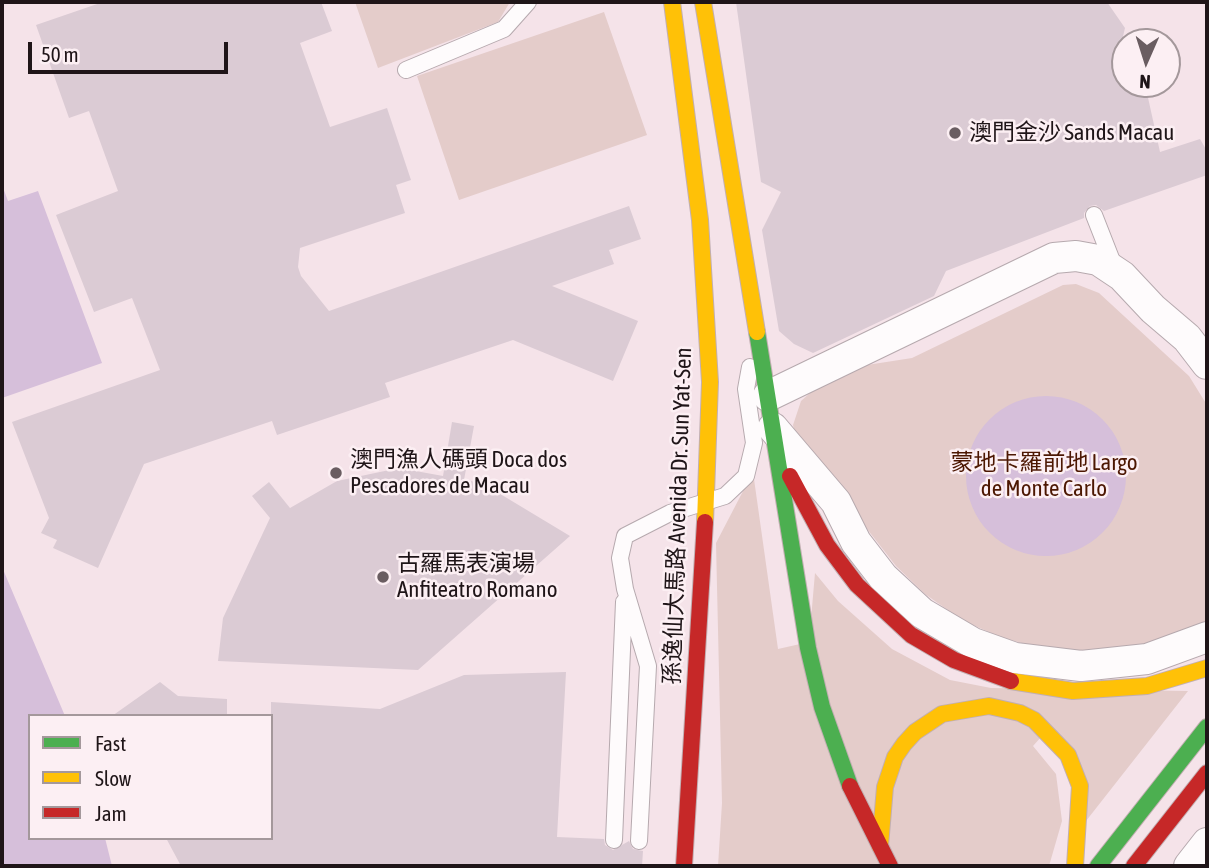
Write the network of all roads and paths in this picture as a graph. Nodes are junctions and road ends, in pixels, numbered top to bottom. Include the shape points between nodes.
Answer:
1 (528, 2) edge
2 (672, 2) edge
3 (704, 2) edge
4 (406, 70) dead end
5 (1094, 215) dead end
6 (1122, 276) junction
7 (760, 350) junction
8 (1207, 364) edge
9 (768, 396) junction
10 (775, 440) junction
11 (706, 503) junction
12 (625, 589) junction
13 (1207, 637) edge
14 (1207, 668) edge
15 (710, 720) dead end
16 (1207, 727) edge
17 (1207, 773) edge
18 (614, 840) dead end
19 (639, 841) dead end
20 (1207, 843) edge
21 (880, 848) junction
22 (684, 866) edge
23 (890, 866) edge
24 (1075, 866) edge
25 (1098, 866) edge
26 (1134, 866) edge
27 (1189, 866) edge

1 - 4 lane via 504,29
2 - 11 main road, 孫逸仙大馬路 Avenida Dr. Sun Yat-Sen via 685,84 708,324
3 - 7 main road
5 - 6 lane via 1109,260
6 - 8 street via 1187,338
6 - 9 street via 1098,260 1054,258
7 - 9 main road
7 - 11 lane via 747,380 754,443 750,467 733,490
9 - 10 main road
10 - 13 street via 836,502 856,542 883,577 922,613 973,643 1037,662 1092,666 1147,659
10 - 14 main road via 841,565 873,603 932,649 976,670 1036,687 1098,692 1147,686
10 - 21 main road via 808,648 822,707 841,764
11 - 12 lane via 670,513 625,536 620,558
11 - 15 main road
11 - 22 main road, 孫逸仙大馬路 Avenida Dr. Sun Yat-Sen
12 - 18 lane
12 - 19 lane via 648,666
16 - 25 main road
17 - 26 main road
20 - 27 street
21 - 23 main road
21 - 24 main road via 885,787 895,757 915,732 957,709 997,707 1020,713 1047,730 1068,755 1080,786

